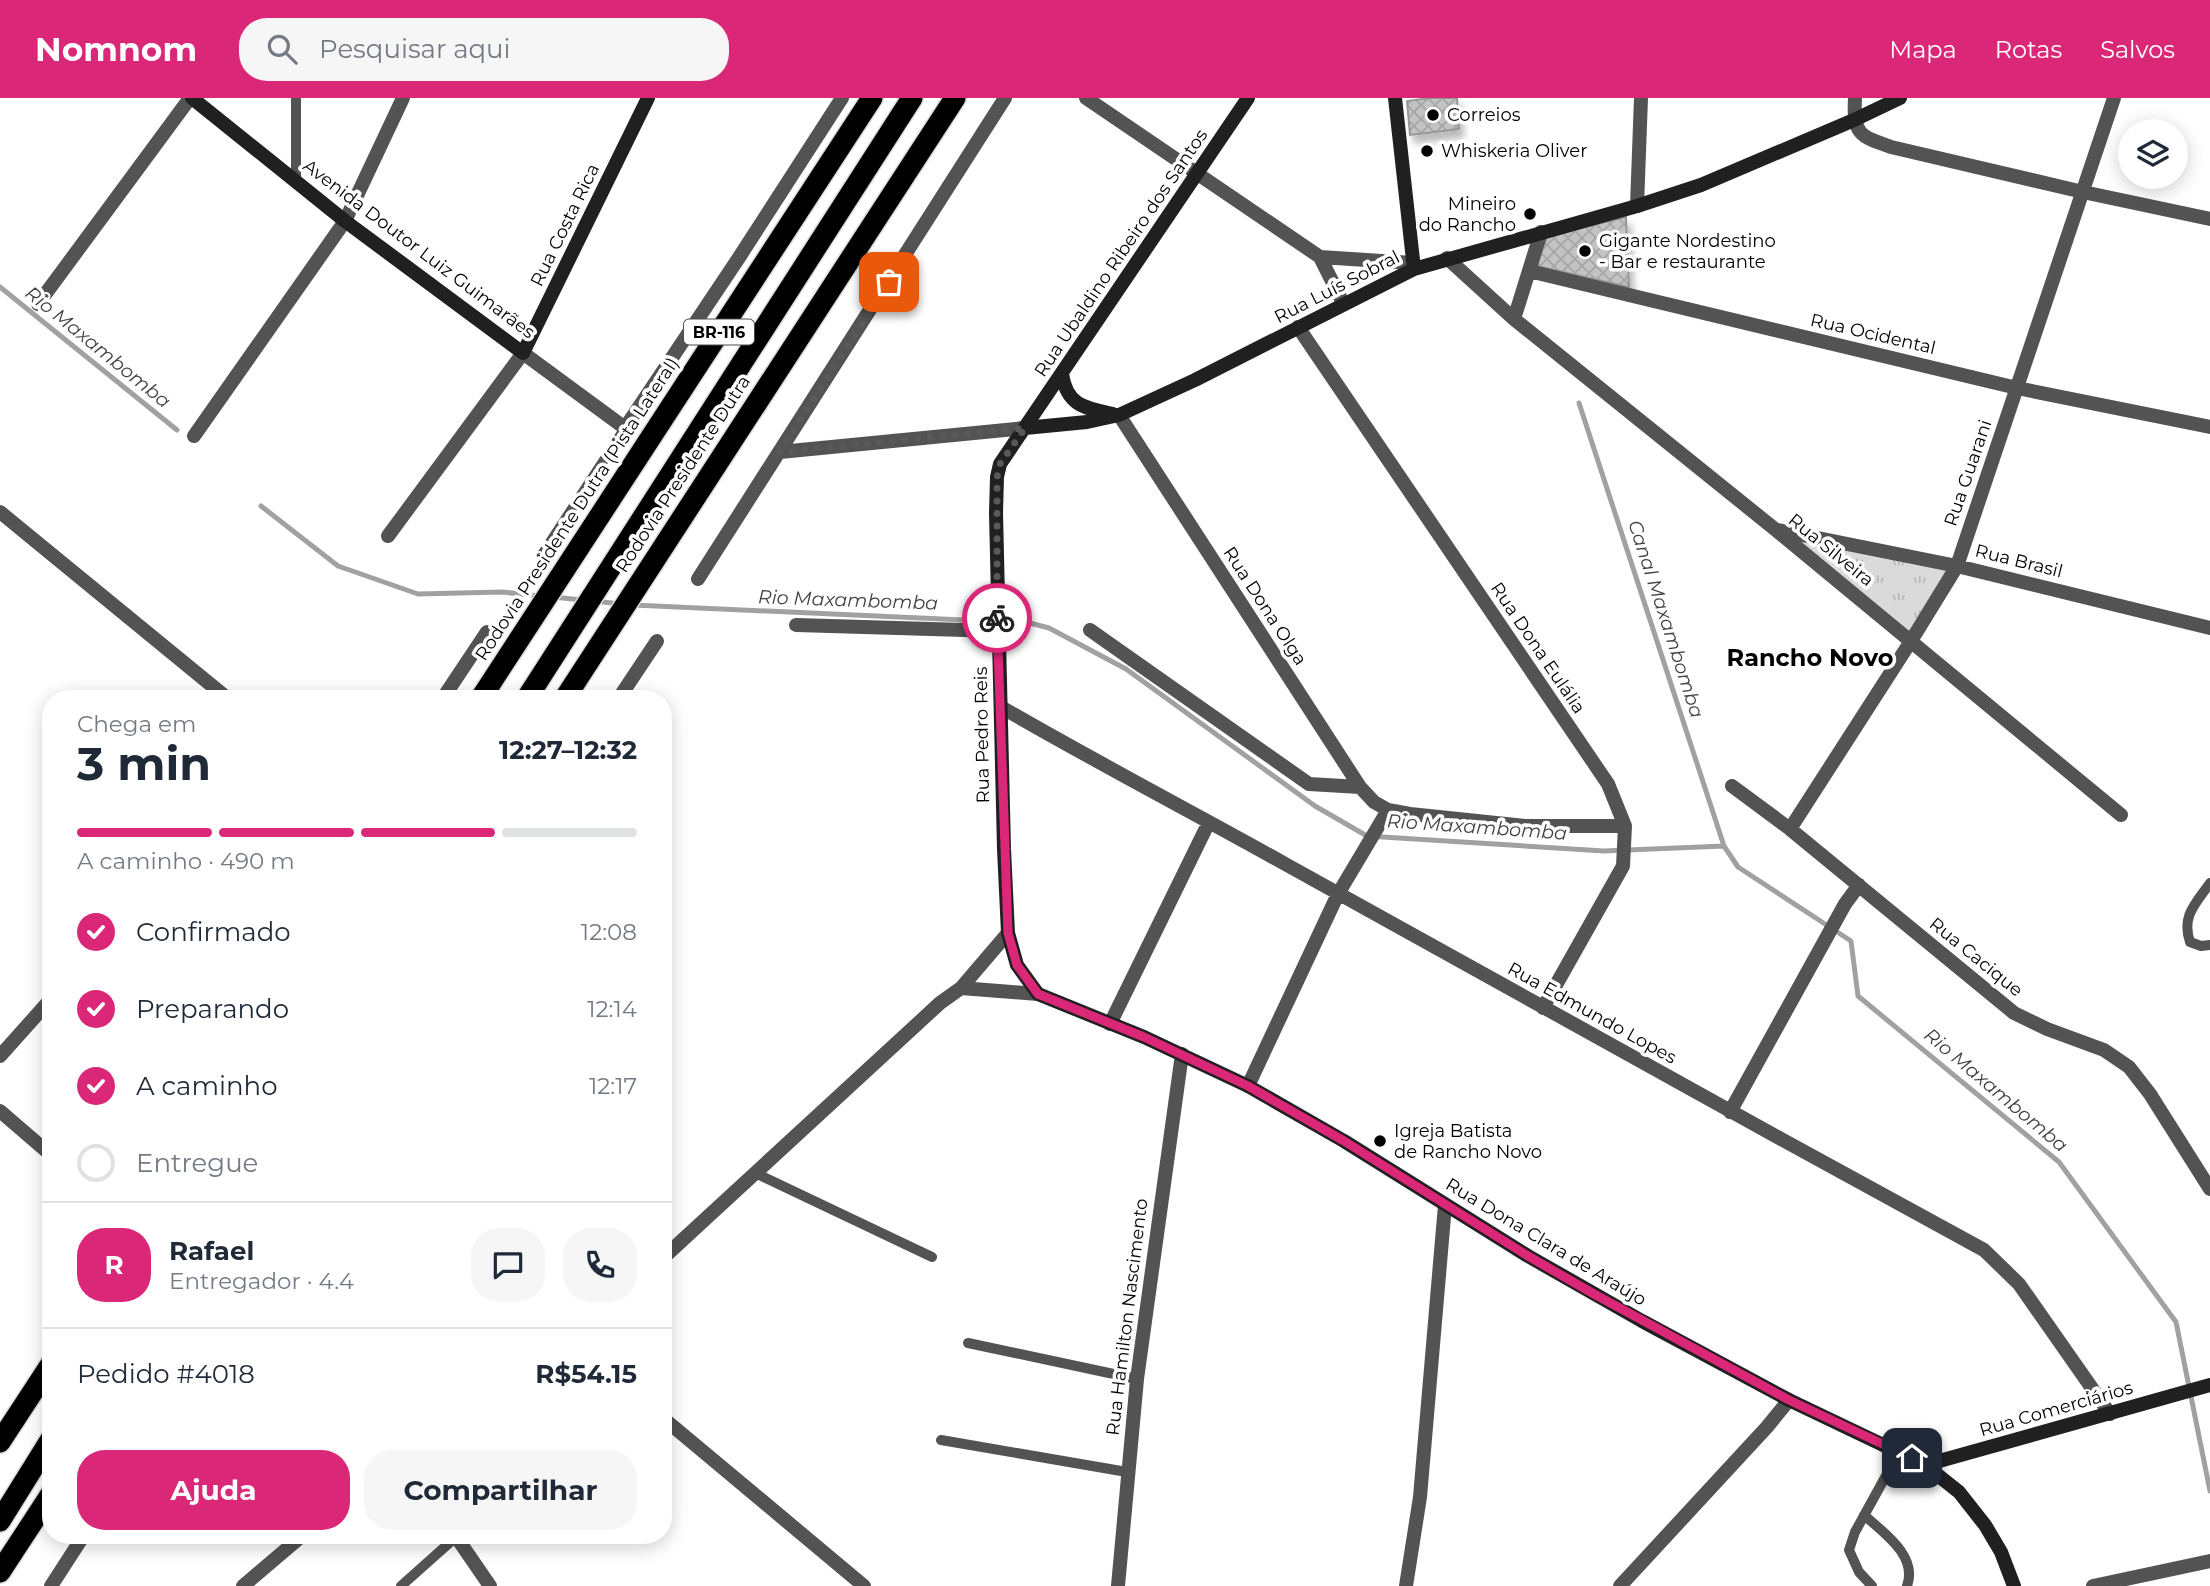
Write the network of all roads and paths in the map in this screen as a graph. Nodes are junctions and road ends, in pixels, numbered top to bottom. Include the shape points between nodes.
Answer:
1 (191, 98) edge
2 (296, 98) edge
3 (403, 98) edge
4 (648, 98) edge
5 (842, 98) edge
6 (872, 98) edge
7 (912, 98) edge
8 (955, 98) edge
9 (1006, 98) edge
10 (1086, 98) edge
11 (1248, 98) edge
12 (1395, 98) edge
13 (1641, 98) edge
14 (1855, 98) edge
15 (1900, 98) edge
16 (2114, 98) edge
17 (1854, 120) junction
18 (1198, 174) junction
19 (296, 180) junction
20 (2083, 192) junction
21 (1637, 206) junction
22 (2210, 219) edge
23 (345, 221) junction
24 (1541, 232) junction
25 (1320, 257) junction
26 (1447, 258) junction
27 (1413, 266) junction
28 (1529, 271) junction
29 (1343, 303) junction
30 (38, 304) dead end
31 (1514, 319) junction
32 (1298, 327) junction
33 (523, 354) junction
34 (1062, 374) junction
35 (2017, 388) junction
36 (1119, 415) junction
37 (2210, 426) edge
38 (625, 428) junction
39 (1025, 428) junction
40 (194, 436) dead end
41 (780, 452) junction
42 (0, 512) edge
43 (1776, 530) junction
44 (388, 536) dead end
45 (541, 556) dead end
46 (1957, 566) junction
47 (698, 579) dead end
48 (796, 625) dead end
49 (2210, 628) edge
50 (998, 629) junction
51 (1090, 629) dead end
52 (487, 632) dead end
53 (657, 641) dead end
54 (1911, 641) junction
55 (217, 690) edge
56 (448, 690) edge
57 (486, 690) edge
58 (532, 690) edge
59 (570, 690) edge
60 (625, 690) edge
61 (1001, 707) junction
62 (1732, 786) dead end
63 (1360, 787) junction
64 (1388, 810) junction
65 (2121, 815) dead end
66 (1209, 822) junction
67 (1790, 829) junction
68 (1625, 830) junction
69 (1859, 885) junction
70 (2210, 886) edge
71 (1338, 894) junction
72 (1008, 933) junction
73 (2210, 945) edge
74 (961, 988) junction
75 (1038, 994) junction
76 (1543, 1008) junction
77 (42, 1009) edge
78 (1110, 1024) junction
79 (1182, 1054) junction
80 (0, 1056) edge
81 (1248, 1086) junction
82 (0, 1111) edge
83 (1731, 1112) junction
84 (42, 1147) edge
85 (755, 1174) junction
86 (2210, 1189) edge
87 (1444, 1205) junction
88 (672, 1250) edge
89 (932, 1257) dead end
90 (968, 1343) dead end
91 (42, 1378) edge
92 (1137, 1379) junction
93 (2203, 1387) edge
94 (1789, 1400) junction
95 (2110, 1414) junction
96 (672, 1426) edge
97 (942, 1440) dead end
98 (0, 1442) edge
99 (1899, 1452) junction
100 (42, 1453) edge
101 (1925, 1465) junction
102 (1128, 1472) junction
103 (42, 1508) edge
104 (1864, 1515) junction
105 (0, 1521) edge
106 (77, 1544) edge
107 (292, 1544) edge
108 (446, 1544) edge
109 (461, 1544) edge
110 (2210, 1561) edge
111 (60, 1571) junction
112 (0, 1572) edge
113 (51, 1586) edge
114 (69, 1586) edge
115 (243, 1586) edge
116 (401, 1586) edge
117 (491, 1586) edge
118 (864, 1586) edge
119 (1118, 1586) edge
120 (1406, 1586) edge
121 (1620, 1586) edge
122 (1872, 1586) edge
123 (1907, 1586) edge
124 (2014, 1586) edge
125 (2093, 1586) edge

1 - 19 main road, Avenida Doutor Luiz Guimarães
1 - 30 street
2 - 19 lane
3 - 23 street
4 - 33 main road, Rua Costa Rica
5 - 38 street
6 - 57 highway, Rodovia Presidente Dutra (Pista Lateral) / BR-116
7 - 58 highway, Rodovia Presidente Dutra / BR-116
8 - 59 highway, Rodovia Presidente Dutra
9 - 41 street
10 - 18 street
11 - 18 main road, Rua Ubaldino Ribeiro dos Santos
12 - 27 main road
13 - 21 street
14 - 17 street
15 - 17 main road, Rua Luís Sobral
16 - 20 street, Rua Guarani
17 - 20 street via 1862,135 1891,147
17 - 21 main road, Rua Luís Sobral via 1701,185
18 - 25 street
18 - 34 main road, Rua Ubaldino Ribeiro dos Santos
19 - 23 main road, Avenida Doutor Luiz Guimarães
20 - 22 street
20 - 35 street, Rua Guarani
21 - 24 main road, Rua Luís Sobral
23 - 33 main road, Avenida Doutor Luiz Guimarães
23 - 40 street
24 - 26 main road, Rua Luís Sobral
24 - 28 street
25 - 27 street
25 - 29 street
26 - 27 main road, Rua Luís Sobral
26 - 31 street, Rua Silveira
27 - 29 main road, Rua Luís Sobral
28 - 31 street
28 - 35 street, Rua Ocidental
29 - 32 main road, Rua Luís Sobral
31 - 43 street, Rua Silveira
32 - 36 main road, Rua Luís Sobral
32 - 68 street, Rua Dona Eulália via 1608,784
33 - 38 street, Avenida Doutor Luiz Guimarães
33 - 44 street, Rua Costa Rica
34 - 36 main road via 1075,402
34 - 39 main road, Rua Ubaldino Ribeiro dos Santos
35 - 37 street, Rua Ocidental
35 - 46 street, Rua Guarani
36 - 39 main road, Rua Luís Sobral
36 - 63 street, Rua Dona Olga
38 - 45 lane
39 - 41 street, Rua Luís Sobral
39 - 50 main road, Rua Pedro Reis via 1000,464 997,477
41 - 47 street
42 - 55 street
43 - 46 street, Rua Brasil
43 - 54 street, Rua Silveira
46 - 49 street, Rua Brasil
46 - 54 street, Rua Guarani
48 - 50 street
50 - 61 main road, Rua Pedro Reis
51 - 63 street via 1309,784
52 - 56 street
53 - 60 street
54 - 65 street, Rua Silveira
54 - 67 street, Rua Guarani
61 - 66 street, Rua Edmundo Lopes
61 - 72 main road, Rua Pedro Reis
62 - 67 street, Rua Cacique
63 - 64 street, Rua Dona Olga
64 - 68 street via 1525,826
64 - 71 street
66 - 71 street, Rua Edmundo Lopes
66 - 78 street
67 - 69 street, Rua Cacique
68 - 76 street, Rua Dona Eulália via 1623,866
69 - 83 street
69 - 86 street, Rua Cacique via 2014,1013 2104,1050 2129,1067
70 - 73 lane via 2188,914 2186,930 2190,942
71 - 76 street, Rua Edmundo Lopes
71 - 81 street
72 - 74 street
72 - 75 main road via 1017,965
74 - 75 street
74 - 85 street
75 - 78 main road, Rua Dona Clara de Araújo
76 - 83 street, Rua Edmundo Lopes
77 - 80 street
78 - 79 main road, Rua Dona Clara de Araújo
79 - 81 main road, Rua Dona Clara de Araújo
79 - 92 street, Rua Hamilton Nascimento
81 - 87 main road, Rua Dona Clara de Araújo
82 - 84 street
83 - 95 street, Rua Edmundo Lopes via 1984,1250 2019,1284
85 - 88 street
85 - 89 lane
87 - 94 main road, Rua Dona Clara de Araújo via 1594,1294
87 - 120 street via 1420,1497
90 - 92 lane
91 - 98 highway
92 - 102 street, Rua Hamilton Nascimento
93 - 95 main road, Rua Comerciários
94 - 99 main road, Rua Dona Clara de Araújo
94 - 121 street
95 - 101 main road, Rua Comerciários
96 - 118 street
97 - 102 lane
99 - 101 main road, Rua Dona Clara de Araújo
99 - 104 lane
100 - 105 highway
101 - 124 main road, Rua Dona Clara de Araújo via 1959,1492 1985,1525
102 - 119 street, Rua Hamilton Nascimento
103 - 112 highway
104 - 122 lane via 1849,1550
104 - 123 lane via 1905,1555 1910,1573
106 - 111 street
107 - 115 street
108 - 116 lane
109 - 117 street
110 - 125 street
111 - 113 street
111 - 114 street

